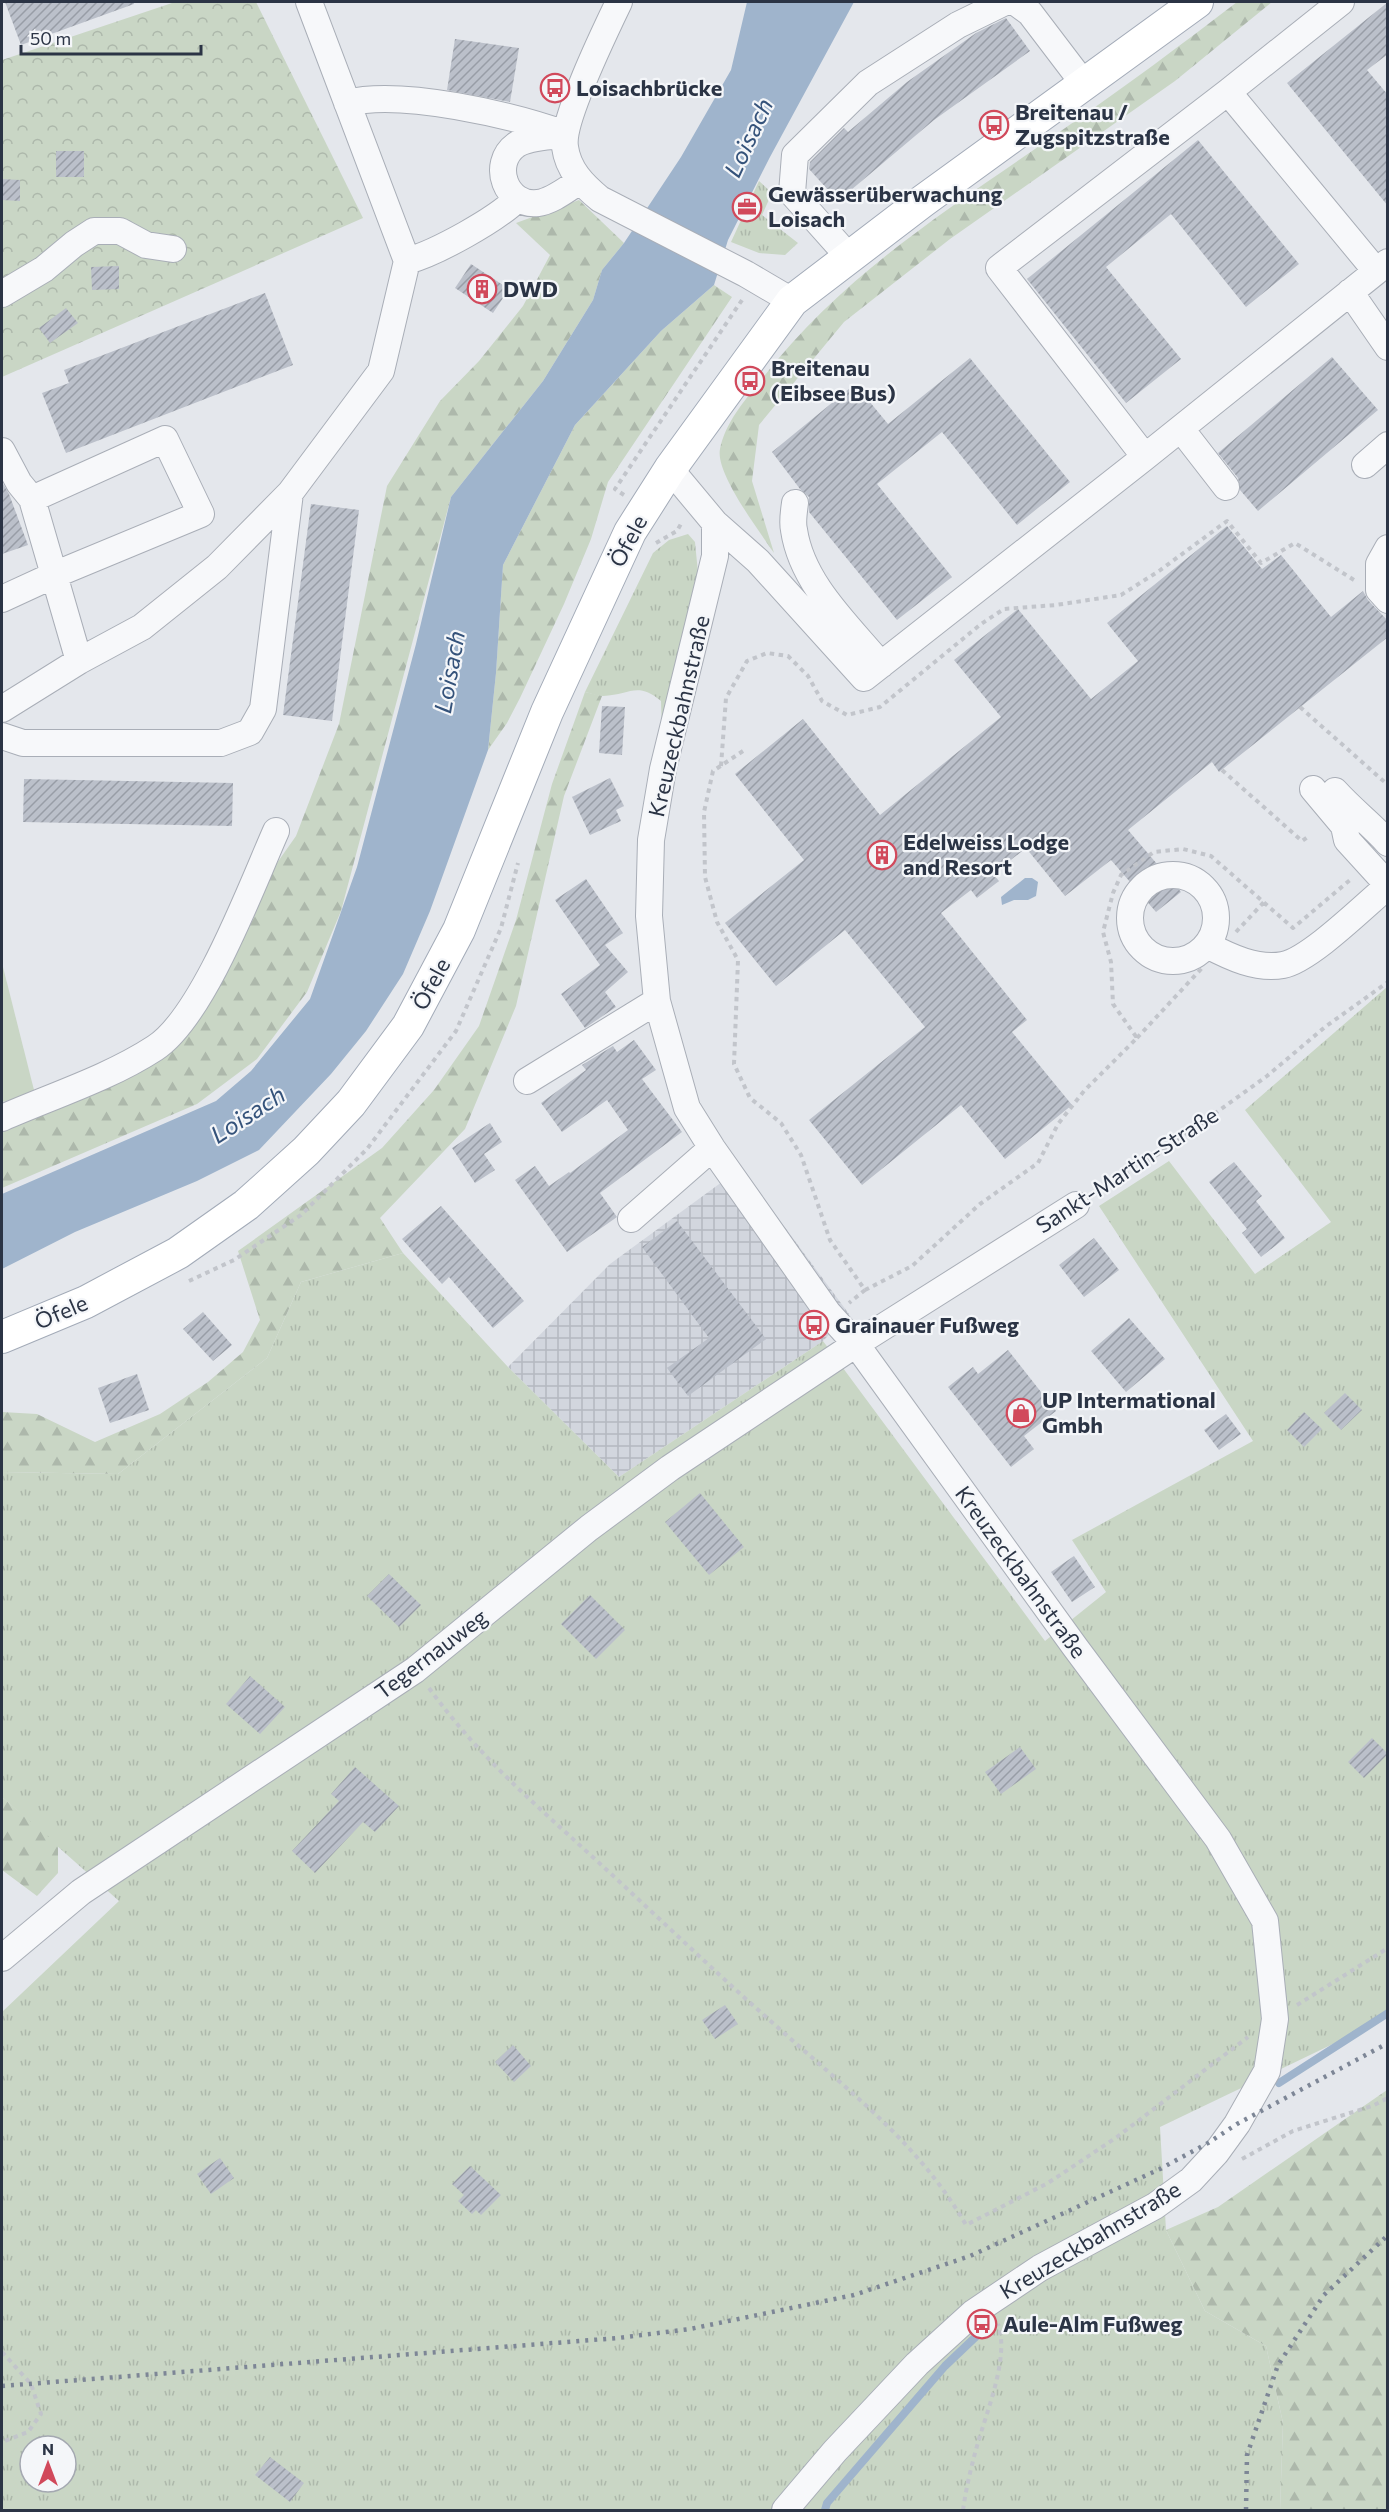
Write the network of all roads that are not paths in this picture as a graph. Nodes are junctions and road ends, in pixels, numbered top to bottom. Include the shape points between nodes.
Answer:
1 (309, 2) edge
2 (619, 2) edge
3 (1005, 2) edge
4 (1015, 2) edge
5 (1197, 2) edge
6 (1341, 2) edge
7 (1084, 84) junction
8 (1228, 92) junction
9 (347, 103) junction
10 (565, 134) junction
11 (580, 181) junction
12 (517, 199) junction
13 (173, 249) dead end
14 (849, 257) junction
15 (407, 261) junction
16 (1382, 267) edge
17 (1350, 292) junction
18 (2, 294) edge
19 (792, 301) junction
20 (1388, 347) edge
21 (1181, 429) junction
22 (1388, 445) edge
23 (2, 451) edge
24 (1145, 458) junction
25 (1365, 465) dead end
26 (670, 469) junction
27 (1226, 487) dead end
28 (290, 493) junction
29 (32, 499) junction
30 (795, 503) dead end
31 (715, 523) junction
32 (1388, 548) edge
33 (54, 575) junction
34 (1383, 590) edge
35 (2, 599) edge
36 (80, 661) junction
37 (881, 665) junction
38 (2, 709) edge
39 (2, 736) edge
40 (276, 831) dead end
41 (1388, 843) edge
42 (1388, 885) edge
43 (1208, 945) dead end
44 (657, 1001) junction
45 (527, 1081) dead end
46 (2, 1118) edge
47 (712, 1148) junction
48 (1076, 1205) road end
49 (631, 1219) dead end
50 (2, 1337) edge
51 (856, 1344) junction
52 (2, 1958) edge
53 (785, 2511) edge

1 - 9 street
2 - 10 street
3 - 14 street via 958,25 868,82 795,155 792,193
4 - 7 street via 1030,13
5 - 7 main road, Öfele
6 - 8 street
7 - 14 main road, Öfele
8 - 16 street
8 - 24 street via 999,268
9 - 10 street via 364,99 424,102 528,121
9 - 15 street
10 - 11 street via 568,160
10 - 12 street via 529,140 510,151 502,171 509,191
11 - 12 street via 538,203
11 - 19 street via 600,199
12 - 15 street via 502,212 423,257
13 - 18 street via 146,245 120,231 94,231 44,269
14 - 19 main road, Öfele
15 - 28 street via 381,371
16 - 17 street
17 - 20 street
17 - 21 street
19 - 26 main road, Öfele
21 - 24 street
21 - 27 street
22 - 25 street
23 - 29 street
24 - 37 street
26 - 31 street
26 - 50 main road, Öfele via 630,532 558,688 459,930 408,1026 351,1103 306,1151 246,1205 178,1253 86,1302
28 - 36 street via 217,567 142,627
28 - 39 street via 263,710 250,732 221,743 22,743
29 - 33 street
29 - 33 street via 165,439 201,514
30 - 37 street via 793,529 800,554 824,597
31 - 37 street via 758,561 864,678
31 - 44 street, Kreuzeckbahnstraße via 715,556 663,769 651,840 649,916
32 - 34 street via 1379,564
33 - 35 street
33 - 36 street
36 - 38 street
40 - 46 street via 225,947 185,1019 157,1047
41 - 42 street via 1369,822 1319,784 1344,826 1347,840
42 - 43 street via 1309,952 1285,965 1258,966
44 - 45 street
44 - 47 street, Kreuzeckbahnstraße via 687,1108
47 - 49 street
47 - 51 street, Kreuzeckbahnstraße via 830,1316
48 - 51 street, Sankt-Martin-Straße
51 - 52 street, Tegernauweg via 670,1468 589,1528 416,1670 81,1892
51 - 53 street, Kreuzeckbahnstraße via 1218,1839 1265,1920 1275,2019 1267,2071 1237,2124 1191,2180 1155,2206 1040,2268 986,2303 917,2364

